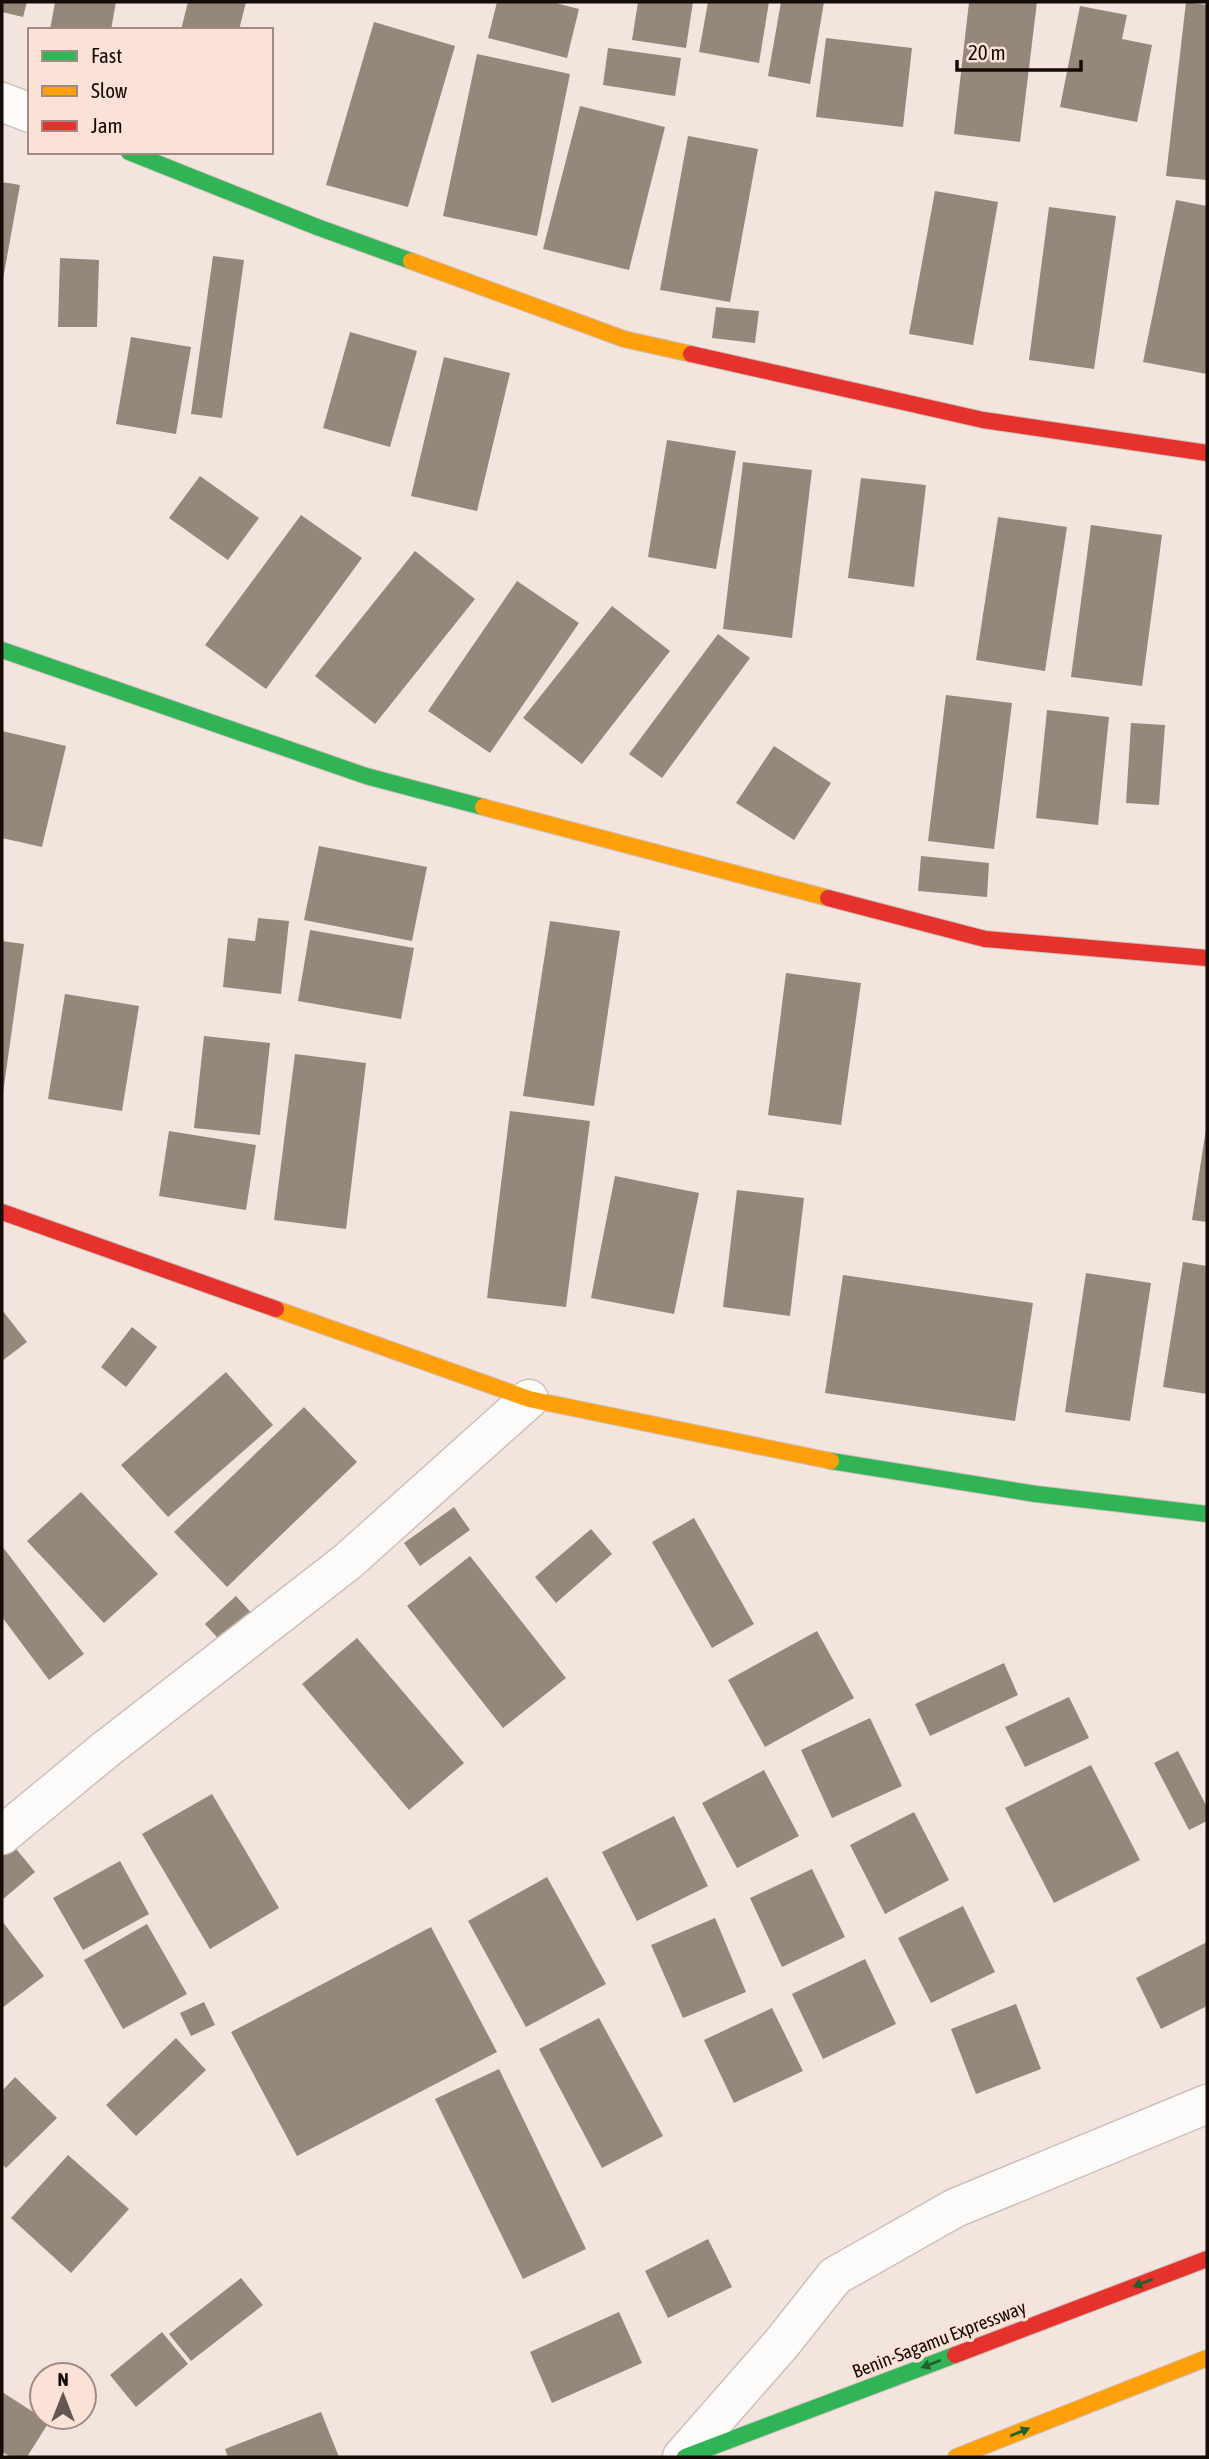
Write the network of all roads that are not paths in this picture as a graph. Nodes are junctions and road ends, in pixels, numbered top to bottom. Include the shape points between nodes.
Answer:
1 (2, 102) edge
2 (28, 112) edge
3 (134, 154) edge
4 (1207, 453) edge
5 (2, 650) edge
6 (1207, 958) edge
7 (2, 1212) edge
8 (529, 1399) junction
9 (1207, 1514) edge
10 (2, 1835) edge
11 (1207, 2105) edge
12 (1207, 2259) edge
13 (1207, 2358) edge
14 (683, 2457) edge
15 (956, 2457) edge

1 - 2 street
3 - 4 main road via 317,227 624,339 983,420
5 - 6 main road via 366,776 985,939
7 - 8 main road
8 - 9 main road via 813,1458 1036,1494
8 - 10 street via 347,1562
11 - 14 street via 955,2208 835,2276
12 -> 14 main road, Benin-Sagamu Expressway
15 -> 13 main road

